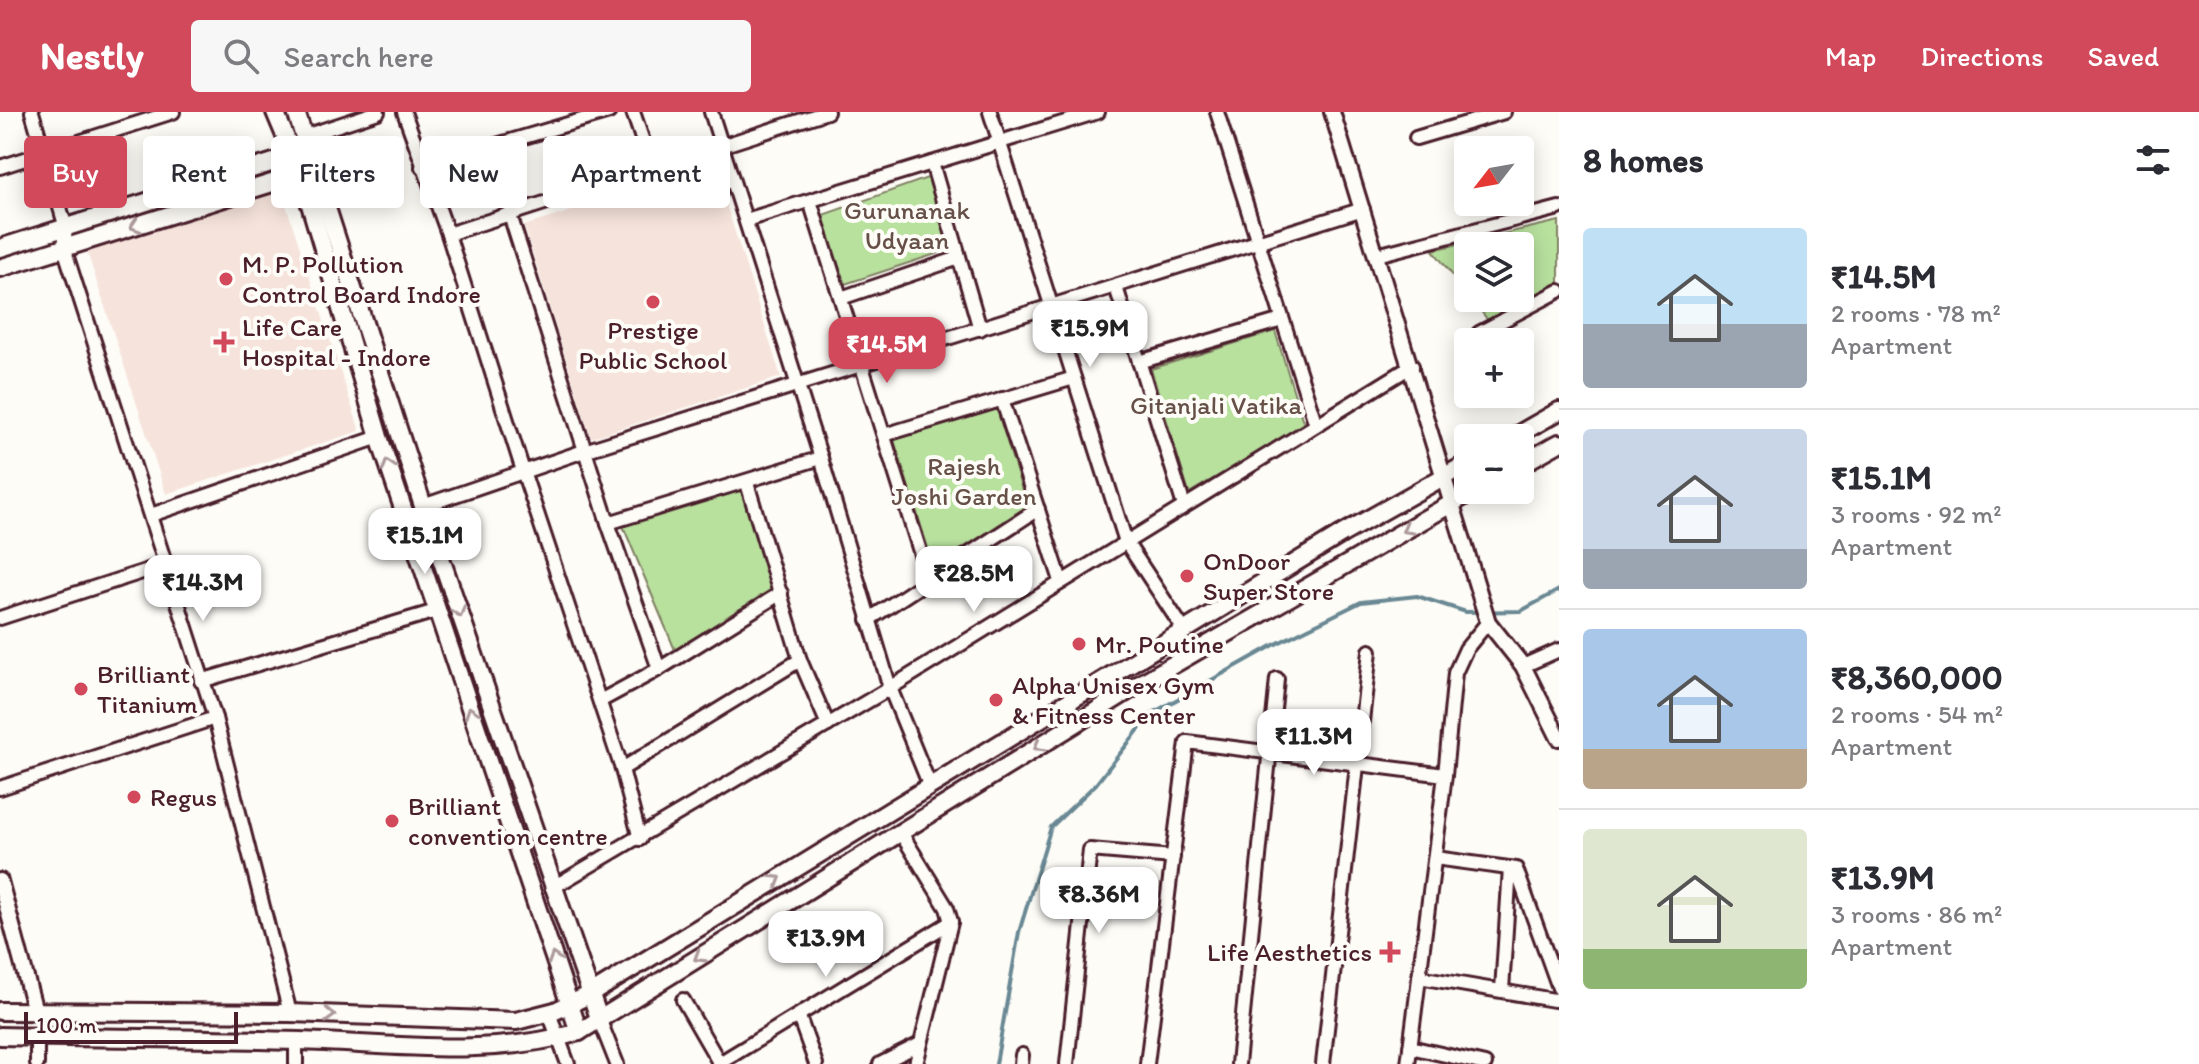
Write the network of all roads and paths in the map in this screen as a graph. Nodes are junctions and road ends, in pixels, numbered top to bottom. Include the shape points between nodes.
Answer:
1 (32, 112) edge
2 (173, 112) edge
3 (275, 112) edge
4 (296, 112) edge
5 (378, 112) edge
6 (404, 112) edge
7 (609, 112) edge
8 (633, 112) edge
9 (711, 112) edge
10 (827, 112) edge
11 (990, 112) edge
12 (1098, 112) edge
13 (1217, 112) edge
14 (1332, 112) edge
15 (1504, 112) edge
16 (1061, 118) edge
17 (40, 136) edge
18 (100, 136) edge
19 (285, 136) edge
20 (305, 136) joint
21 (527, 136) edge
22 (641, 136) edge
23 (719, 136) edge
24 (1416, 138) dead end
25 (730, 142) edge
26 (999, 142) junction
27 (24, 160) edge
28 (420, 161) edge
29 (271, 163) edge
30 (932, 163) junction
31 (0, 167) edge
32 (730, 170) edge
33 (271, 180) edge
34 (810, 201) junction
35 (543, 204) edge
36 (61, 208) edge
37 (317, 208) edge
38 (320, 208) edge
39 (438, 208) edge
40 (1559, 208) edge
41 (1363, 209) junction
42 (510, 215) junction
43 (746, 220) junction
44 (66, 228) junction
45 (448, 234) junction
46 (1258, 242) junction
47 (0, 248) edge
48 (64, 248) junction
49 (1377, 255) junction
50 (959, 258) junction
51 (0, 268) edge
52 (1116, 287) junction
53 (1559, 291) edge
54 (841, 298) junction
55 (1052, 307) junction
56 (1282, 320) junction
57 (1489, 328) edge
58 (980, 329) junction
59 (1139, 362) junction
60 (862, 366) junction
61 (1412, 366) junction
62 (1074, 378) junction
63 (798, 386) junction
64 (1002, 399) junction
65 (1559, 411) edge
66 (1316, 425) junction
67 (1534, 425) edge
68 (884, 435) junction
69 (379, 437) junction
70 (1559, 443) edge
71 (584, 451) junction
72 (1534, 457) edge
73 (821, 458) junction
74 (523, 471) junction
75 (1454, 471) edge
76 (1445, 476) junction
77 (747, 483) junction
78 (1453, 502) junction
79 (423, 506) junction
80 (1184, 506) junction
81 (1038, 509) junction
82 (151, 515) junction
83 (608, 523) junction
84 (1126, 542) junction
85 (167, 564) junction
86 (929, 580) junction
87 (1061, 581) junction
88 (781, 593) junction
89 (436, 611) junction
90 (0, 618) edge
91 (868, 620) junction
92 (1488, 622) junction
93 (1184, 630) junction
94 (1559, 650) edge
95 (1370, 651) dead end
96 (800, 660) junction
97 (1523, 666) junction
98 (659, 669) junction
99 (1277, 679) dead end
100 (201, 681) junction
101 (890, 688) junction
102 (600, 701) junction
103 (215, 718) junction
104 (828, 725) junction
105 (1559, 738) edge
106 (1269, 753) junction
107 (1357, 764) junction
108 (622, 769) junction
109 (1445, 775) junction
110 (930, 786) junction
111 (0, 788) edge
112 (901, 833) junction
113 (640, 839) junction
114 (1173, 857) junction
115 (1435, 858) junction
116 (1510, 868) junction
117 (0, 881) edge
118 (552, 888) junction
119 (951, 922) junction
120 (1419, 977) junction
121 (1559, 988) edge
122 (1502, 990) junction
123 (589, 995) junction
124 (1559, 999) edge
125 (683, 1000) dead end
126 (568, 1005) junction
127 (0, 1011) edge
128 (35, 1011) junction
129 (290, 1013) junction
130 (549, 1013) junction
131 (799, 1017) junction
132 (600, 1021) junction
133 (579, 1032) junction
134 (0, 1036) edge
135 (37, 1037) junction
136 (558, 1038) junction
137 (296, 1041) junction
138 (920, 1044) junction
139 (1410, 1047) junction
140 (37, 1064) edge
141 (296, 1064) edge
142 (568, 1064) edge
143 (617, 1064) edge
144 (719, 1064) edge
145 (816, 1064) edge
146 (880, 1064) edge
147 (916, 1064) edge
148 (1067, 1064) edge
149 (1147, 1064) edge
150 (1238, 1064) edge
151 (1323, 1064) edge
152 (1408, 1064) edge
153 (1485, 1064) edge

1 - 17 street
2 - 18 street
3 - 19 main road
4 - 20 main road
5 - 20 street
6 - 28 street
7 - 21 street
8 - 22 street
9 - 23 street
10 - 25 street
11 - 26 street
12 - 16 street
13 - 46 street
14 - 41 street
15 - 24 street
16 - 26 street
26 - 30 street
26 - 55 street
27 - 31 street
29 - 44 main road
30 - 34 street
30 - 50 street
32 - 43 street
33 -> 48 main road
34 - 43 street
34 - 54 street
35 - 42 street
36 - 44 street
37 - 69 main road
38 - 79 main road
39 - 45 street
40 - 49 street
41 - 46 street
41 - 49 street
42 - 45 street
42 - 71 street
43 - 63 street
44 - 47 main road
44 - 48 street
45 - 74 street
46 - 52 street
46 - 56 street
48 - 51 main road
48 - 82 street
49 - 61 street
50 - 54 street
50 - 58 street
52 - 55 street
52 - 59 street
53 - 57 street
54 - 60 street
55 - 58 street
55 - 62 street
56 - 59 street
56 - 66 street
58 - 60 street
59 - 80 street
60 - 63 street
60 - 68 street
61 - 66 street
61 - 76 street
62 - 64 street
62 - 84 street
63 - 71 street
63 - 73 street
64 - 68 street
64 - 81 street
65 - 67 main road
66 - 80 street
68 - 86 street
69 - 82 street
89 -> 69 main road
70 - 72 main road
71 - 74 street
71 - 83 street
73 - 77 street
73 - 91 street
74 - 79 street
74 - 102 street
75 - 76 main road
76 - 78 street
76 - 93 main road
77 - 83 street
77 - 88 street
78 - 92 street
78 -> 112 main road via 1133,688
79 -> 118 main road
80 - 84 street
81 - 86 street
81 - 87 street
82 - 85 street
83 - 98 street
84 - 87 street
84 - 93 street
85 - 90 street
85 - 100 street
86 - 91 street
87 - 101 street
88 - 96 street
88 - 98 street
89 - 100 street
126 -> 89 main road
91 - 101 street
92 - 97 street
92 - 109 street via 1455,673
93 - 110 main road
94 - 97 street
95 - 107 street
96 - 104 street
96 - 108 street
97 - 105 street
98 - 102 street
99 - 106 street
100 - 103 street
101 - 104 street
101 - 110 street
102 - 108 street
103 - 111 street
103 - 129 street
104 - 113 street
106 - 107 street
106 - 114 street via 1187,742
106 - 150 street
107 - 109 street
107 - 151 street
108 - 113 street
109 - 115 street
123 -> 110 main road
112 - 119 street
112 -> 132 main road
113 - 118 street
114 - 148 street via 1090,850
114 - 149 street
115 - 116 street
115 - 120 street
116 - 121 street via 1516,869
116 - 122 street
117 - 128 street
118 - 123 main road
119 - 131 street
119 - 138 street
120 - 122 street
120 - 139 street
122 - 124 street
123 - 126 main road
123 - 132 main road
125 - 144 street
126 - 130 main road
126 - 133 main road
127 - 128 main road
128 - 129 main road
129 -> 130 main road via 516,1021
130 - 136 street
131 - 144 street
131 - 145 street
132 - 133 main road
132 - 143 street
133 - 136 main road
134 - 135 main road
135 - 137 main road
135 - 140 street
136 - 137 main road via 481,1047
136 - 142 street
137 - 141 street
138 - 146 street
138 - 147 street
139 - 152 street
139 - 153 street

